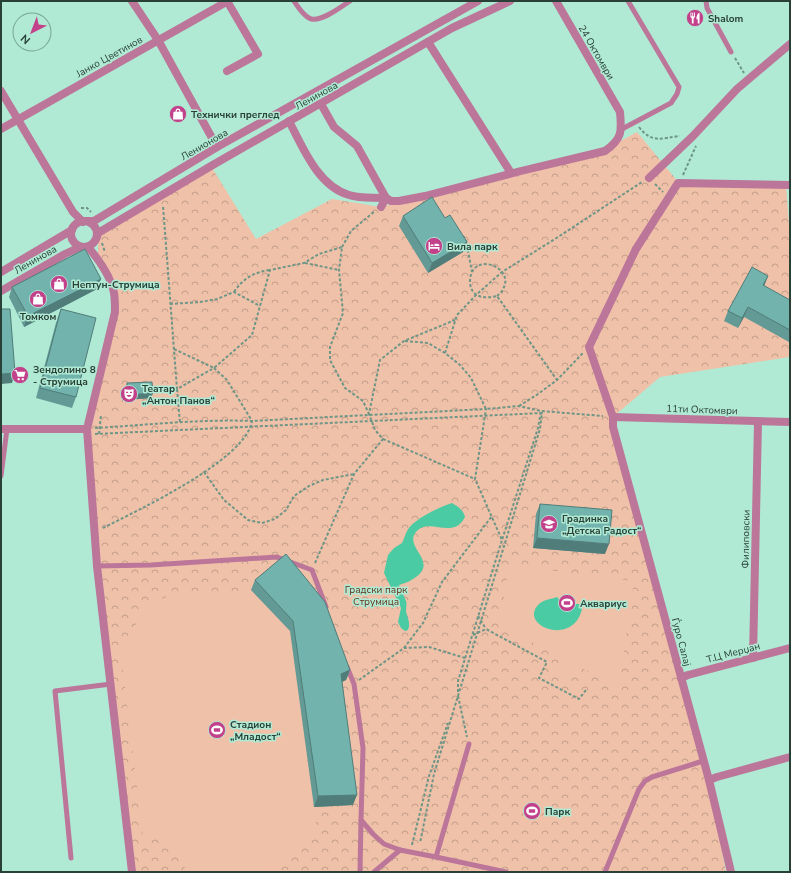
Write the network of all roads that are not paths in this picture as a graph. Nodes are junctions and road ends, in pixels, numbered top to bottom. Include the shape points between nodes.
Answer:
1 (132, 1) edge
2 (227, 1) edge
3 (294, 1) edge
4 (350, 1) edge
5 (478, 1) edge
6 (510, 1) edge
7 (556, 1) edge
8 (628, 1) edge
9 (706, 1) edge
10 (158, 40) junction
11 (428, 42) junction
12 (790, 44) edge
13 (731, 52) road end
14 (227, 71) dead end
15 (1, 91) edge
16 (321, 104) junction
17 (17, 119) junction
18 (289, 122) junction
19 (1, 129) edge
20 (622, 129) junction
21 (217, 148) junction
22 (511, 173) junction
23 (649, 178) road end
24 (790, 185) edge
25 (386, 198) junction
26 (381, 206) road end
27 (73, 212) junction
28 (85, 222) junction
29 (73, 228) junction
30 (96, 239) junction
31 (84, 247) junction
32 (98, 259) junction
33 (1, 272) edge
34 (1, 291) edge
35 (612, 417) junction
36 (758, 422) junction
37 (790, 422) edge
38 (4, 429) edge
39 (87, 429) junction
40 (1, 476) edge
41 (97, 566) junction
42 (328, 613) edge
43 (790, 648) edge
44 (753, 658) junction
45 (346, 663) edge
46 (681, 678) junction
47 (111, 684) junction
48 (468, 744) road end
49 (790, 757) edge
50 (703, 761) junction
51 (709, 780) junction
52 (361, 820) junction
53 (400, 850) junction
54 (436, 857) junction
55 (71, 858) dead end
56 (132, 872) edge
57 (360, 872) edge
58 (374, 872) edge
59 (506, 872) edge
60 (605, 872) edge
61 (731, 872) edge

1 - 10 street
2 - 10 street, Јанко Цветинов
2 - 14 street via 258,54
3 - 4 lane via 310,19 319,20
5 - 21 street, Ленионова
6 - 11 street, Ленинова
7 - 20 street, 24 Октомври via 620,112
8 - 20 lane via 678,88 671,103
9 - 13 lane via 707,8
10 - 17 street, Јанко Цветинов
10 - 21 street
11 - 16 street, Ленинова
11 - 22 street
12 - 23 street via 748,80
15 - 17 street
16 - 18 street, Ленинова
16 - 25 street via 334,127 357,146
17 - 19 street, Јанко Цветинов
17 - 27 street
18 - 25 street via 310,163 329,184 348,195
18 - 30 street, Ленинова via 162,194 98,233
20 - 22 street via 615,144 605,151
21 - 28 street, Ленионова via 94,221
22 - 25 street via 399,201
24 - 35 street, Ѓуро Салај via 678,183 636,249 589,347
25 - 26 street
27 - 28 street
27 - 29 street
28 - 29 street via 77,223
28 - 30 street via 95,227
29 - 31 street via 72,239 76,245
29 - 33 street, Ленинова
30 - 31 street
30 - 32 street
31 - 32 street
31 - 34 street, Ленинова via 65,254
32 - 39 street via 114,292 116,312
35 - 36 street, 11ти Октомври
35 - 46 street, Ѓуро Салај
36 - 37 street, 11ти Октомври
36 - 44 street, Филиповски
38 - 39 street
38 - 40 lane
39 - 41 street
41 - 42 lane via 151,566 277,557 312,570
41 - 47 street
43 - 44 street, Т.Ц Мерџан
44 - 46 street, Т.Ц Мерџан
45 - 52 lane via 354,684 363,748
46 - 50 street, Ѓуро Салај
47 - 55 lane via 55,691
47 - 56 street
48 - 54 lane
49 - 51 street
50 - 51 street, Ѓуро Салај
50 - 60 lane via 645,781 639,789
51 - 61 street, Ѓуро Салај
52 - 53 lane via 384,844
52 - 57 lane
53 - 54 lane
53 - 58 lane
54 - 59 lane

